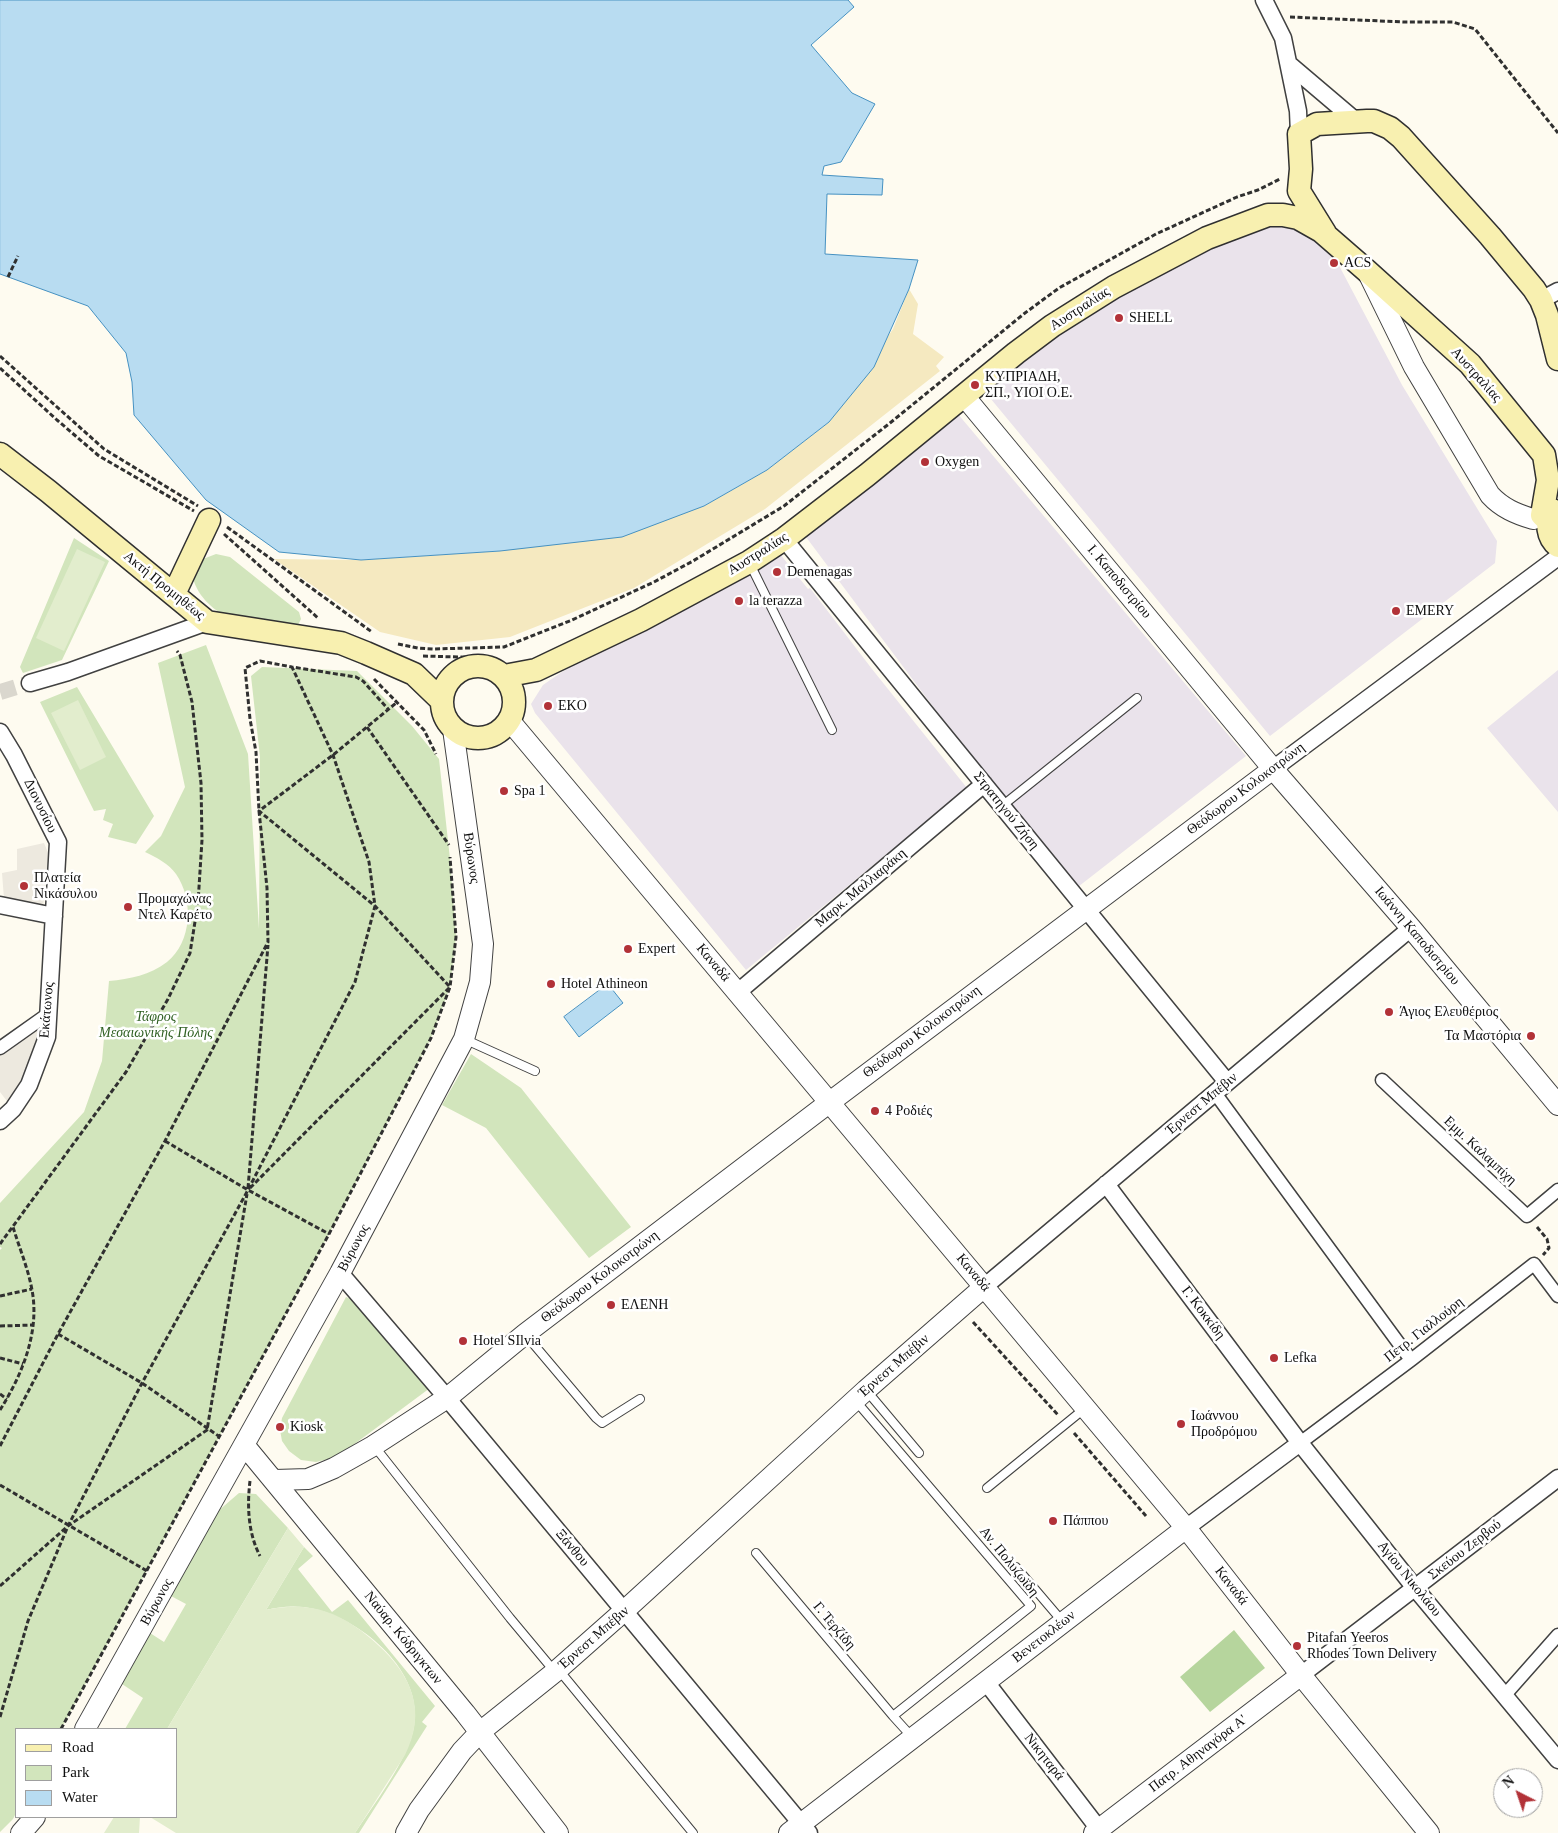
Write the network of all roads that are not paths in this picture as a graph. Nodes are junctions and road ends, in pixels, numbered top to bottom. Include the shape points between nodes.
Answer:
1 (1264, 0) edge
2 (1290, 65) junction
3 (1356, 121) junction
4 (1299, 134) junction
5 (1300, 192) junction
6 (1281, 215) junction
7 (1327, 237) junction
8 (1367, 271) junction
9 (1550, 295) edge
10 (1558, 358) edge
11 (964, 396) junction
12 (0, 454) edge
13 (1550, 514) edge
14 (210, 517) road end
15 (784, 539) junction
16 (1558, 546) edge
17 (1558, 557) edge
18 (749, 562) junction
19 (174, 594) junction
20 (207, 622) junction
21 (416, 665) junction
22 (503, 667) junction
23 (536, 670) junction
24 (450, 678) junction
25 (30, 683) tunnel mouth
26 (514, 697) junction
27 (1137, 698) dead end
28 (441, 700) junction
29 (509, 720) junction
30 (453, 729) junction
31 (832, 730) dead end
32 (0, 732) edge
33 (1273, 769) junction
34 (984, 784) junction
35 (1002, 806) junction
36 (0, 905) edge
37 (1085, 908) junction
38 (54, 916) junction
39 (1411, 928) junction
40 (738, 992) junction
41 (48, 1014) junction
42 (464, 1039) junction
43 (0, 1048) edge
44 (535, 1071) dead end
45 (1382, 1080) dead end
46 (1227, 1082) junction
47 (1215, 1093) junction
48 (830, 1102) junction
49 (1558, 1105) edge
50 (0, 1121) edge
51 (1106, 1184) junction
52 (1558, 1190) edge
53 (340, 1273) junction
54 (984, 1286) junction
55 (1558, 1296) edge
56 (525, 1334) junction
57 (1411, 1360) junction
58 (860, 1395) junction
59 (447, 1398) junction
60 (640, 1399) dead end
61 (1085, 1408) junction
62 (1300, 1443) junction
63 (374, 1446) junction
64 (249, 1450) junction
65 (919, 1453) dead end
66 (1558, 1478) edge
67 (275, 1480) junction
68 (986, 1488) dead end
69 (1186, 1528) junction
70 (756, 1553) dead end
71 (1016, 1568) dead end
72 (1415, 1588) junction
73 (624, 1611) junction
74 (1063, 1622) junction
75 (1558, 1635) edge
76 (557, 1671) junction
77 (1301, 1675) junction
78 (986, 1682) junction
79 (1504, 1696) junction
80 (893, 1716) junction
81 (86, 1728) edge
82 (480, 1732) junction
83 (913, 1738) junction
84 (1558, 1760) edge
85 (34, 1818) edge
86 (800, 1830) edge
87 (1098, 1832) edge
88 (21, 1833) edge
89 (406, 1833) edge
90 (558, 1833) edge
91 (693, 1833) edge
92 (1429, 1833) edge

1 - 2 street via 1283,38
2 - 3 street
2 - 4 street
3 - 4 main road via 1317,124
3 - 9 main road via 1374,121 1401,137 1506,255
4 - 5 main road
5 - 6 main road
5 - 7 main road
6 - 7 main road, Αυστραλίας via 1298,218
6 - 11 main road, Αυστραλίας via 1255,219 1207,238 1114,287 1036,338
7 - 8 main road, Αυστραλίας
8 - 13 main road, Αυστραλίας via 1470,364 1544,455
8 - 13 street via 1414,367 1490,495 1513,513 1533,519
9 - 10 main road via 1551,326
11 - 15 main road, Αυστραλίας
11 - 33 street, Ι. Καποδιστρίου
12 - 19 main road, Ακτή Προμηθέως
13 - 16 main road via 1550,536
14 - 19 main road
15 - 18 main road, Αυστραλίας
15 - 34 street, Στρατηγού Ζήση
17 - 33 street, Θεόδωρου Κολοκοτρώνη
18 - 23 main road, Αυστραλίας via 641,620
18 - 31 lane
19 - 20 main road, Ακτή Προμηθέως
20 - 21 main road, Ακτή Προμηθέως via 341,643
20 - 25 street
21 - 24 main road
21 - 28 main road
22 - 23 main road
22 - 24 main road via 471,666
22 - 26 main road
23 - 26 main road
24 - 28 main road
26 - 29 main road via 514,709
27 - 35 lane
28 - 30 main road via 443,712
29 - 30 main road via 491,736 479,738 467,737
29 - 40 street, Καναδά
30 - 42 street, Βύρωνος via 483,944 480,982
32 - 38 street, Διονυσίου via 58,842
33 - 37 street, Θεόδωρου Κολοκοτρώνη
33 - 39 street, Ιωάννη Καποδιστρίου
34 - 35 street, Στρατηγού Ζήση
34 - 40 street, Μαρκ. Μαλλιαράκη
35 - 37 street, Στρατηγού Ζήση
36 - 38 street
37 - 46 street, Στρατηγού Ζήση
37 - 48 street, Θεόδωρου Κολοκοτρώνη
38 - 41 street, Εκάτωνος
39 - 46 street, Έρνεστ Μπέβιν
39 - 49 street, Ιωάννη Καποδιστρίου
40 - 48 street, Καναδά
41 - 43 street
41 - 50 street, Εκάτωνος via 47,1037 29,1085 13,1109
42 - 44 lane
42 - 53 street, Βύρωνος
45 - 52 street, Εμμ. Καλαμπίχη via 1527,1216
46 - 47 street, Έρνεστ Μπέβιν
47 - 51 street, Έρνεστ Μπέβιν
47 - 57 street
48 - 54 street, Καναδά
48 - 56 street, Θεόδωρου Κολοκοτρώνη
51 - 54 street, Έρνεστ Μπέβιν
51 - 62 street, Γ. Κοκκίδη
53 - 59 street, Ξάνθου
53 - 64 street, Βύρωνος
54 - 58 street, Έρνεστ Μπέβιν
54 - 61 street, Καναδά
55 - 57 street, Πετρ. Γιαλλούρη via 1534,1264
56 - 59 street, Θεόδωρου Κολοκοτρώνη
56 - 60 lane via 602,1423
57 - 62 street, Πετρ. Γιαλλούρη
58 - 65 lane
58 - 73 street, Έρνεστ Μπέβιν
58 - 80 lane, Αν. Πολυζωϊδη via 1031,1606
59 - 63 street, Θεόδωρου Κολοκοτρώνη
59 - 73 street, Ξάνθου
61 - 68 lane
61 - 69 street, Καναδά
62 - 69 street, Βενετοκλέων
62 - 72 street, Αγίου Νικολάου
63 - 67 street, Θεόδωρου Κολοκοτρώνη via 308,1479
63 - 76 lane via 510,1618
64 - 67 street, Ναύαρ. Κόδριγκτων
64 - 81 street, Βύρωνος
66 - 72 street, Σκεύου Ζερβού
67 - 82 street, Ναύαρ. Κόδριγκτων
69 - 74 street, Βενετοκλέων
69 - 77 street, Καναδά
70 - 80 lane, Γ. Τερζίδη
71 - 74 lane
72 - 77 street, Σκεύου Ζερβού
72 - 79 street, Αγίου Νικολάου
73 - 76 street, Έρνεστ Μπέβιν
73 - 86 street, Ξάνθου
74 - 78 street, Βενετοκλέων
75 - 79 street
76 - 82 street, Έρνεστ Μπέβιν
76 - 91 lane
77 - 87 street, Πατρ. Αθηναγόρα Α'
77 - 92 street, Καναδά
78 - 83 street, Βενετοκλέων
78 - 87 street, Νικηταρά
79 - 84 street, Αγίου Νικολάου
80 - 83 lane
82 - 89 street, Έρνεστ Μπέβιν via 462,1751
82 - 90 street, Ναύαρ. Κόδριγκτων
83 - 86 street, Βενετοκλέων
85 - 88 street

